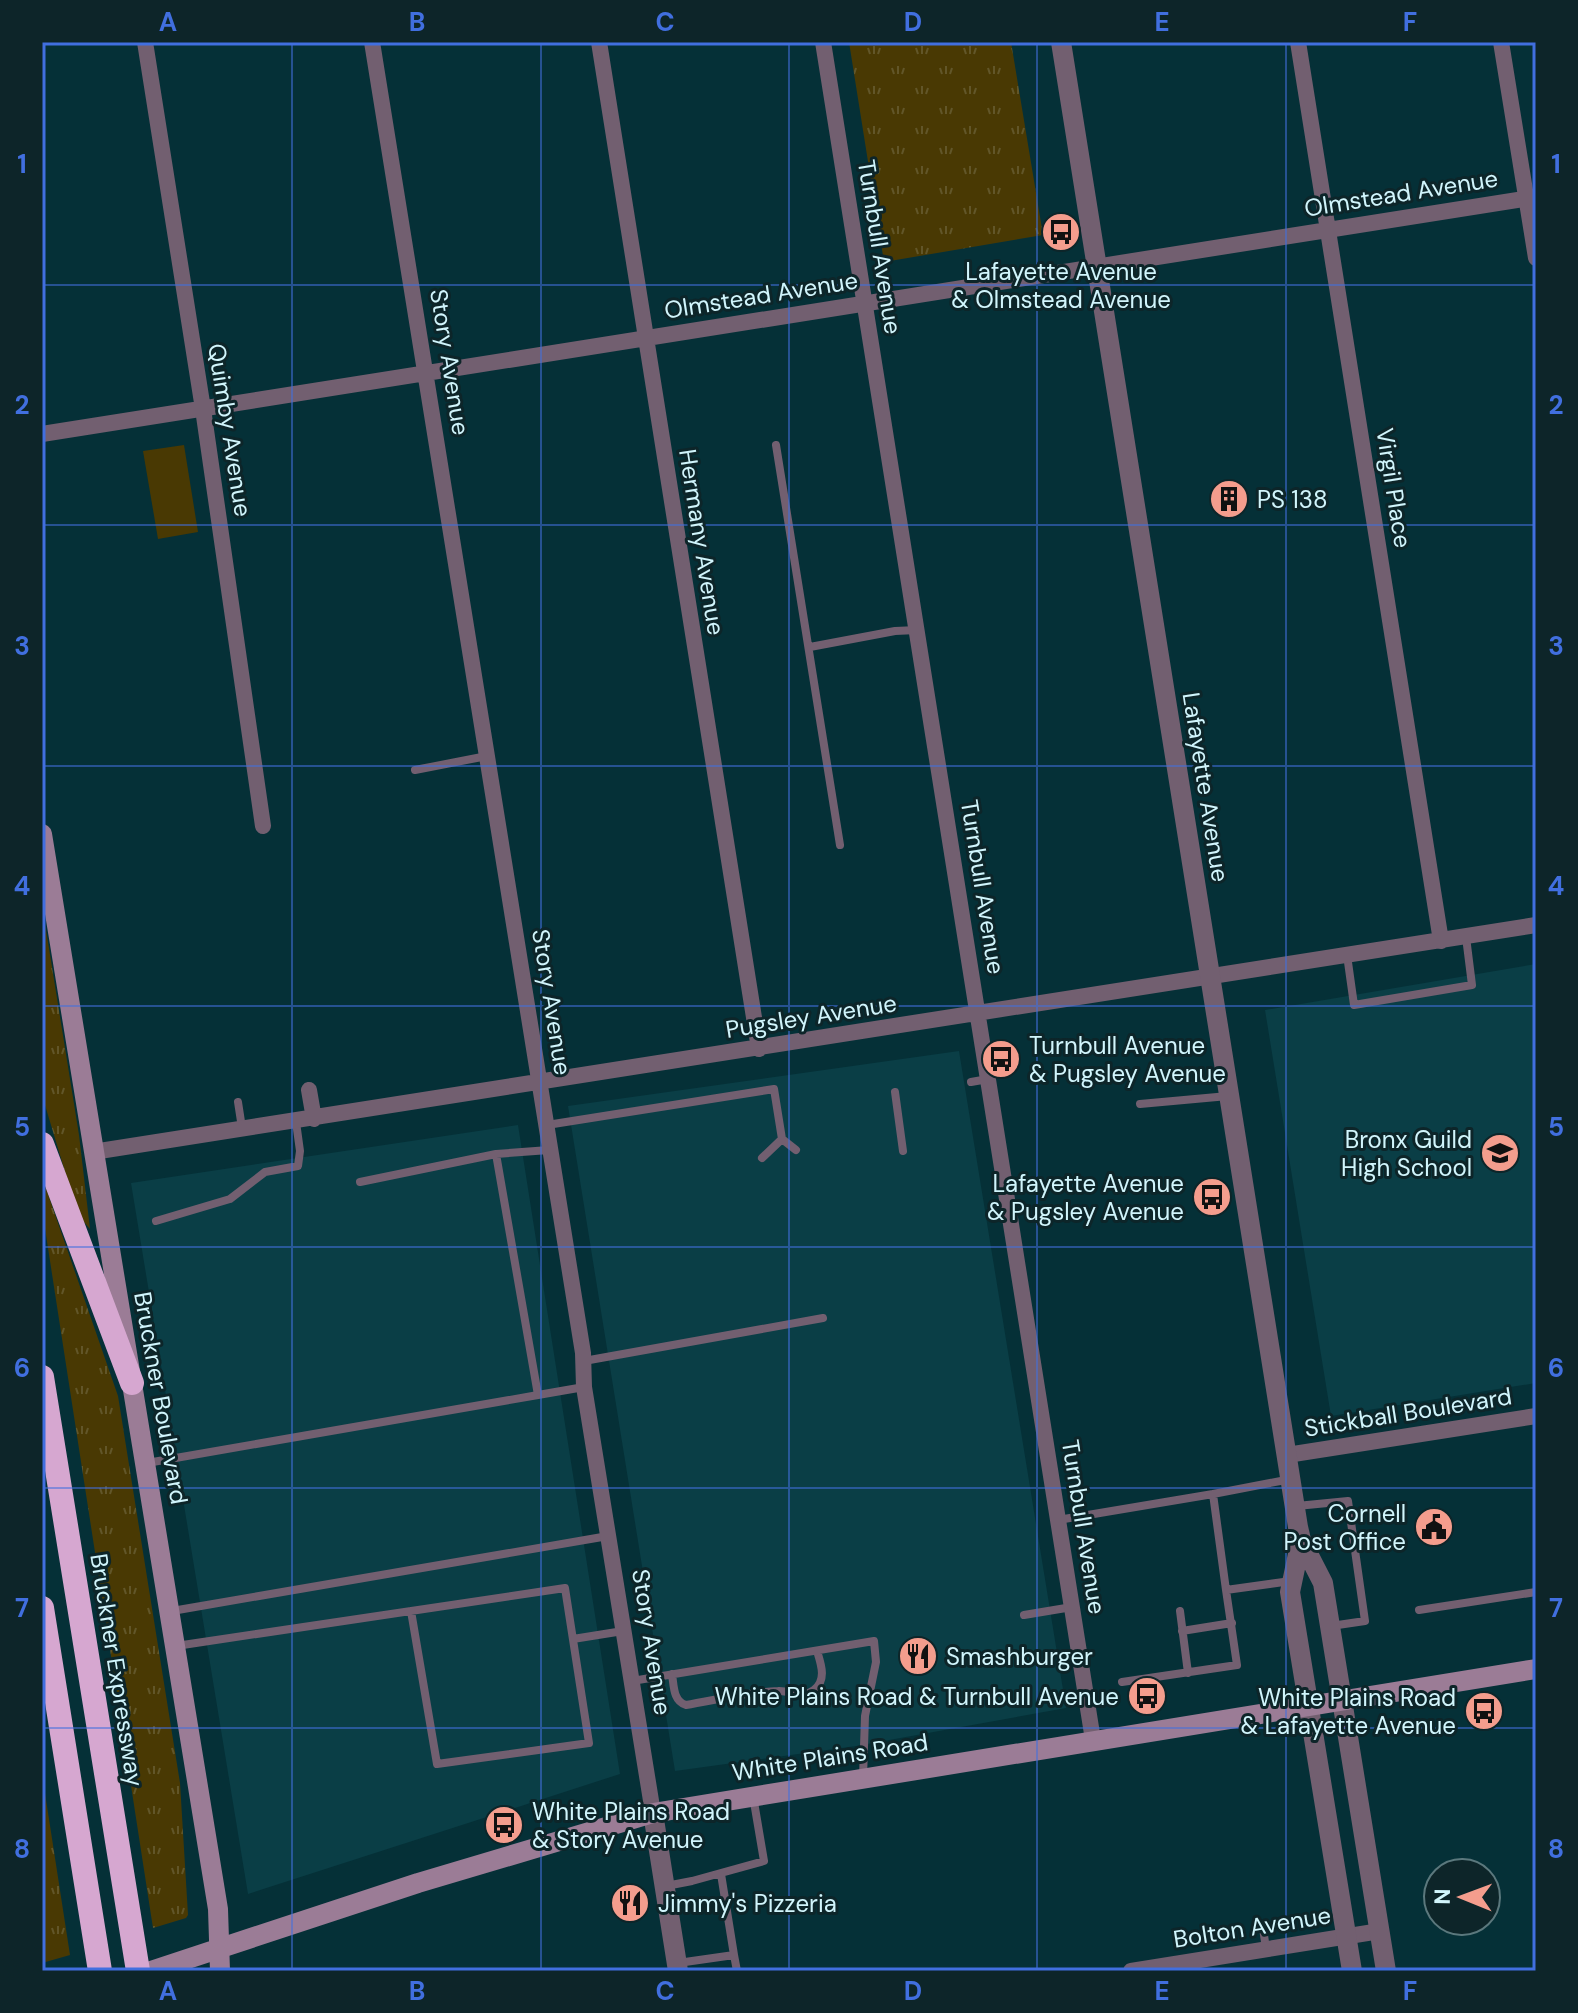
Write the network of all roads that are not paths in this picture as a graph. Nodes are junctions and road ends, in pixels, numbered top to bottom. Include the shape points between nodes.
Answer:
1 (145, 42) edge
2 (372, 42) edge
3 (599, 42) edge
4 (823, 42) edge
5 (1061, 42) edge
6 (1298, 42) edge
7 (1501, 42) edge
8 (1531, 197) edge
9 (1328, 229) junction
10 (1536, 258) edge
11 (1097, 266) junction
12 (865, 303) junction
13 (646, 338) junction
14 (425, 373) junction
15 (203, 409) junction
16 (42, 434) edge
17 (776, 445) dead end
18 (917, 630) junction
19 (810, 647) junction
20 (487, 756) junction
21 (415, 770) dead end
22 (263, 826) dead end
23 (42, 834) edge
24 (840, 845) dead end
25 (1536, 925) edge
26 (1466, 937) junction
27 (1441, 941) junction
28 (1347, 955) junction
29 (1210, 976) junction
30 (979, 1013) junction
31 (759, 1049) junction
32 (989, 1079) junction
33 (538, 1082) junction
34 (971, 1082) dead end
35 (309, 1090) dead end
36 (895, 1092) dead end
37 (1229, 1096) junction
38 (238, 1102) dead end
39 (1140, 1104) dead end
40 (314, 1119) junction
41 (296, 1122) junction
42 (546, 1126) junction
43 (242, 1128) junction
44 (782, 1139) junction
45 (42, 1144) edge
46 (549, 1150) junction
47 (796, 1150) dead end
48 (903, 1151) dead end
49 (93, 1152) junction
50 (496, 1154) junction
51 (762, 1158) dead end
52 (360, 1182) dead end
53 (156, 1221) dead end
54 (823, 1318) dead end
55 (584, 1361) junction
56 (42, 1377) edge
57 (132, 1383) junction
58 (584, 1387) junction
59 (538, 1395) junction
60 (1536, 1416) edge
61 (1287, 1455) junction
62 (146, 1463) junction
63 (1291, 1479) junction
64 (1213, 1494) junction
65 (1295, 1507) junction
66 (1058, 1520) junction
67 (608, 1536) junction
68 (1301, 1540) junction
69 (1292, 1581) junction
70 (1226, 1590) junction
71 (1536, 1592) edge
72 (1072, 1606) junction
73 (42, 1608) edge
74 (1419, 1610) dead end
75 (170, 1611) junction
76 (411, 1611) junction
77 (1180, 1611) dead end
78 (1024, 1615) dead end
79 (1232, 1623) junction
80 (1330, 1626) junction
81 (624, 1631) junction
82 (1182, 1631) junction
83 (573, 1639) junction
84 (176, 1646) junction
85 (817, 1651) junction
86 (1536, 1669) edge
87 (1188, 1673) junction
88 (672, 1674) junction
89 (632, 1681) junction
90 (1122, 1682) dead end
91 (1343, 1700) junction
92 (1307, 1706) junction
93 (1093, 1740) junction
94 (863, 1778) junction
95 (753, 1796) junction
96 (653, 1813) junction
97 (721, 1874) junction
98 (665, 1886) junction
99 (1263, 1928) dead end
100 (1380, 1931) junction
101 (1346, 1936) junction
102 (219, 1949) junction
103 (1266, 1949) junction
104 (734, 1955) junction
105 (678, 1967) edge
106 (100, 1971) edge
107 (138, 1971) edge
108 (151, 1971) edge
109 (220, 1971) edge
110 (737, 1971) edge
111 (1131, 1971) edge
112 (1352, 1971) edge
113 (1386, 1971) edge

1 - 15 street, Quimby Avenue
2 - 14 street, Story Avenue
3 - 13 street, Hermany Avenue
4 - 12 street, Turnbull Avenue
5 - 11 street, Lafayette Avenue
6 - 9 street, Virgil Place
7 - 8 street
8 - 9 street, Olmstead Avenue
8 - 10 street
9 - 11 street, Olmstead Avenue
9 - 27 street, Virgil Place
11 - 12 street, Olmstead Avenue
11 - 29 street, Lafayette Avenue
12 - 13 street, Olmstead Avenue
12 - 18 street, Turnbull Avenue
13 - 14 street, Olmstead Avenue
13 - 31 street, Hermany Avenue
14 - 15 street, Olmstead Avenue
14 - 20 street, Story Avenue
15 - 16 street, Olmstead Avenue
15 - 22 street, Quimby Avenue
17 - 19 lane
18 - 19 lane
18 - 30 street, Turnbull Avenue
19 - 24 lane
20 - 21 lane
20 - 33 street, Story Avenue
23 - 49 main road, Bruckner Boulevard
25 - 26 street, Pugsley Avenue
26 - 27 street, Pugsley Avenue
26 - 28 lane via 1472,985 1354,1005
27 - 28 street, Pugsley Avenue
28 - 29 street, Pugsley Avenue
29 - 30 street, Pugsley Avenue
29 - 37 street, Lafayette Avenue
30 - 31 street, Pugsley Avenue
30 - 32 street, Turnbull Avenue
31 - 33 street, Pugsley Avenue
32 - 34 lane
32 - 66 street, Turnbull Avenue
33 - 40 street, Pugsley Avenue
33 - 42 street, Story Avenue
35 - 40 street
36 - 48 lane
37 - 39 lane
37 - 61 street, Lafayette Avenue
38 - 43 lane
40 - 41 street, Pugsley Avenue
41 - 43 street, Pugsley Avenue
41 - 53 lane via 298,1166 265,1172 230,1199
42 - 44 lane via 774,1089
42 - 46 street, Story Avenue
43 - 49 street, Pugsley Avenue
44 - 47 lane
44 - 51 lane
45 - 57 highway
46 - 50 lane
46 - 55 street, Story Avenue
49 - 57 main road, Bruckner Boulevard
50 - 52 lane
50 - 59 lane
54 - 55 lane
55 - 58 street, Story Avenue
56 - 107 highway, Bruckner Expressway
57 - 62 main road, Bruckner Boulevard
58 - 59 lane
58 - 67 street, Story Avenue
59 - 62 lane
60 - 61 street, Stickball Boulevard
61 - 63 street, Lafayette Avenue
62 - 75 main road, Bruckner Boulevard
63 - 64 lane
63 - 65 street, Lafayette Avenue
64 - 66 lane
64 - 70 lane
65 - 68 street, Lafayette Avenue
65 - 80 lane via 1348,1501 1365,1621
66 - 72 street, Turnbull Avenue
67 - 75 lane
67 - 81 street, Story Avenue
68 - 69 street, Lafayette Avenue
68 - 80 street, Lafayette Avenue via 1323,1583
69 - 70 lane
69 - 92 street, Lafayette Avenue
70 - 79 lane
71 - 74 lane
72 - 78 lane
72 - 93 street, Turnbull Avenue
73 - 106 highway
75 - 84 main road, Bruckner Boulevard
76 - 83 lane via 565,1588
76 - 83 lane via 437,1764 589,1743
76 - 84 lane
77 - 82 lane
79 - 82 lane
79 - 87 lane via 1237,1665
80 - 91 street, Lafayette Avenue
81 - 83 lane
81 - 89 street, Story Avenue
82 - 87 lane
84 - 102 main road, Bruckner Boulevard via 218,1909
85 - 88 lane
85 - 88 lane via 821,1680 803,1695 779,1691 686,1705 676,1696
85 - 94 lane via 874,1641
86 - 91 main road, White Plains Road
87 - 90 lane
88 - 89 lane
89 - 96 street, Story Avenue
91 - 92 main road, White Plains Road
91 - 100 street, Lafayette Avenue
92 - 93 main road, White Plains Road
92 - 101 street, Lafayette Avenue
93 - 94 main road, White Plains Road
94 - 95 main road, White Plains Road
95 - 96 main road, White Plains Road
95 - 97 lane via 764,1861
96 - 98 street, Story Avenue
96 - 102 main road, White Plains Road
97 - 98 lane
97 - 104 lane
98 - 105 street, Story Avenue
99 - 103 lane
100 - 101 street, Bolton Avenue
100 - 113 street, Lafayette Avenue
101 - 103 street, Bolton Avenue
101 - 112 street, Lafayette Avenue
102 - 108 main road, White Plains Road
102 - 109 main road, Bruckner Boulevard
103 - 111 street, Bolton Avenue
104 - 105 lane
104 - 110 lane

